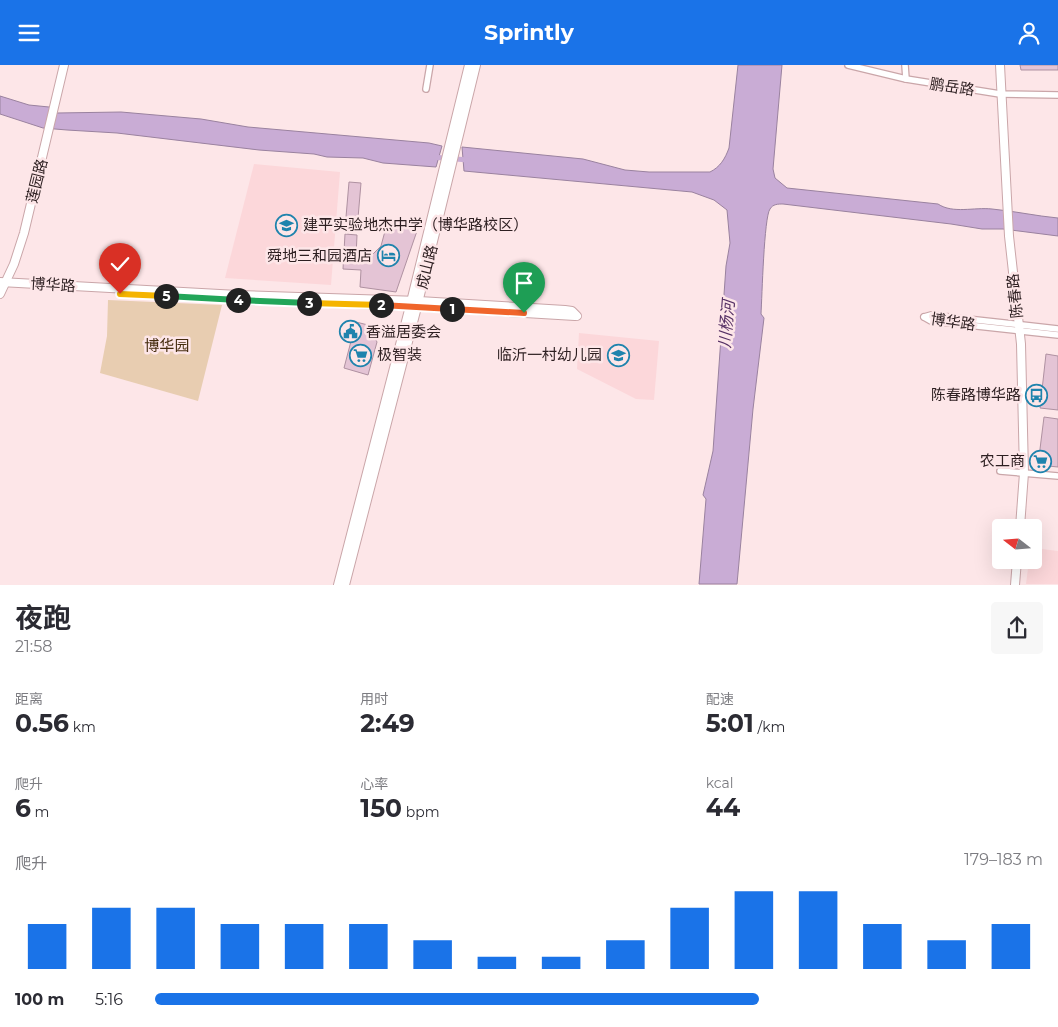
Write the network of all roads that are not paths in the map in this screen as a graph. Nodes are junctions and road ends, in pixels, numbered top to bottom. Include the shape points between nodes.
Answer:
1 (64, 65) edge
2 (430, 65) edge
3 (469, 65) edge
4 (476, 65) edge
5 (848, 65) edge
6 (905, 65) edge
7 (1000, 65) edge
8 (906, 79) junction
9 (426, 89) dead end
10 (1000, 94) junction
11 (1058, 95) edge
12 (454, 141) junction
13 (2, 287) edge
14 (414, 304) junction
15 (1019, 327) junction
16 (1058, 329) edge
17 (1058, 335) edge
18 (1000, 471) dead end
19 (1024, 473) junction
20 (1058, 476) edge
21 (1021, 519) edge
22 (1017, 569) edge
23 (338, 585) edge
24 (345, 585) edge
25 (1016, 585) edge

1 - 13 street, 莲园路 via 24,233
2 - 9 street
3 - 12 street, 成山路
4 - 12 street, 成山路
5 - 8 street, 鹏岳路
6 - 8 street
7 - 10 street, 陈春路
8 - 10 street, 鹏岳路
10 - 11 street, 鹏岳路
10 - 15 street, 陈春路 via 1009,237
12 - 14 street, 成山路
13 - 14 street, 博华路 via 288,303
14 - 14 street, 博华路 via 577,316 565,310
14 - 23 street, 成山路
14 - 24 street, 成山路
15 - 15 street, 博华路 via 931,315 924,317 931,321
15 - 16 street, 博华路
15 - 17 street, 博华路
15 - 19 street, 陈春路
18 - 19 street
19 - 20 street
19 - 21 street, 陈春路
22 - 25 street

